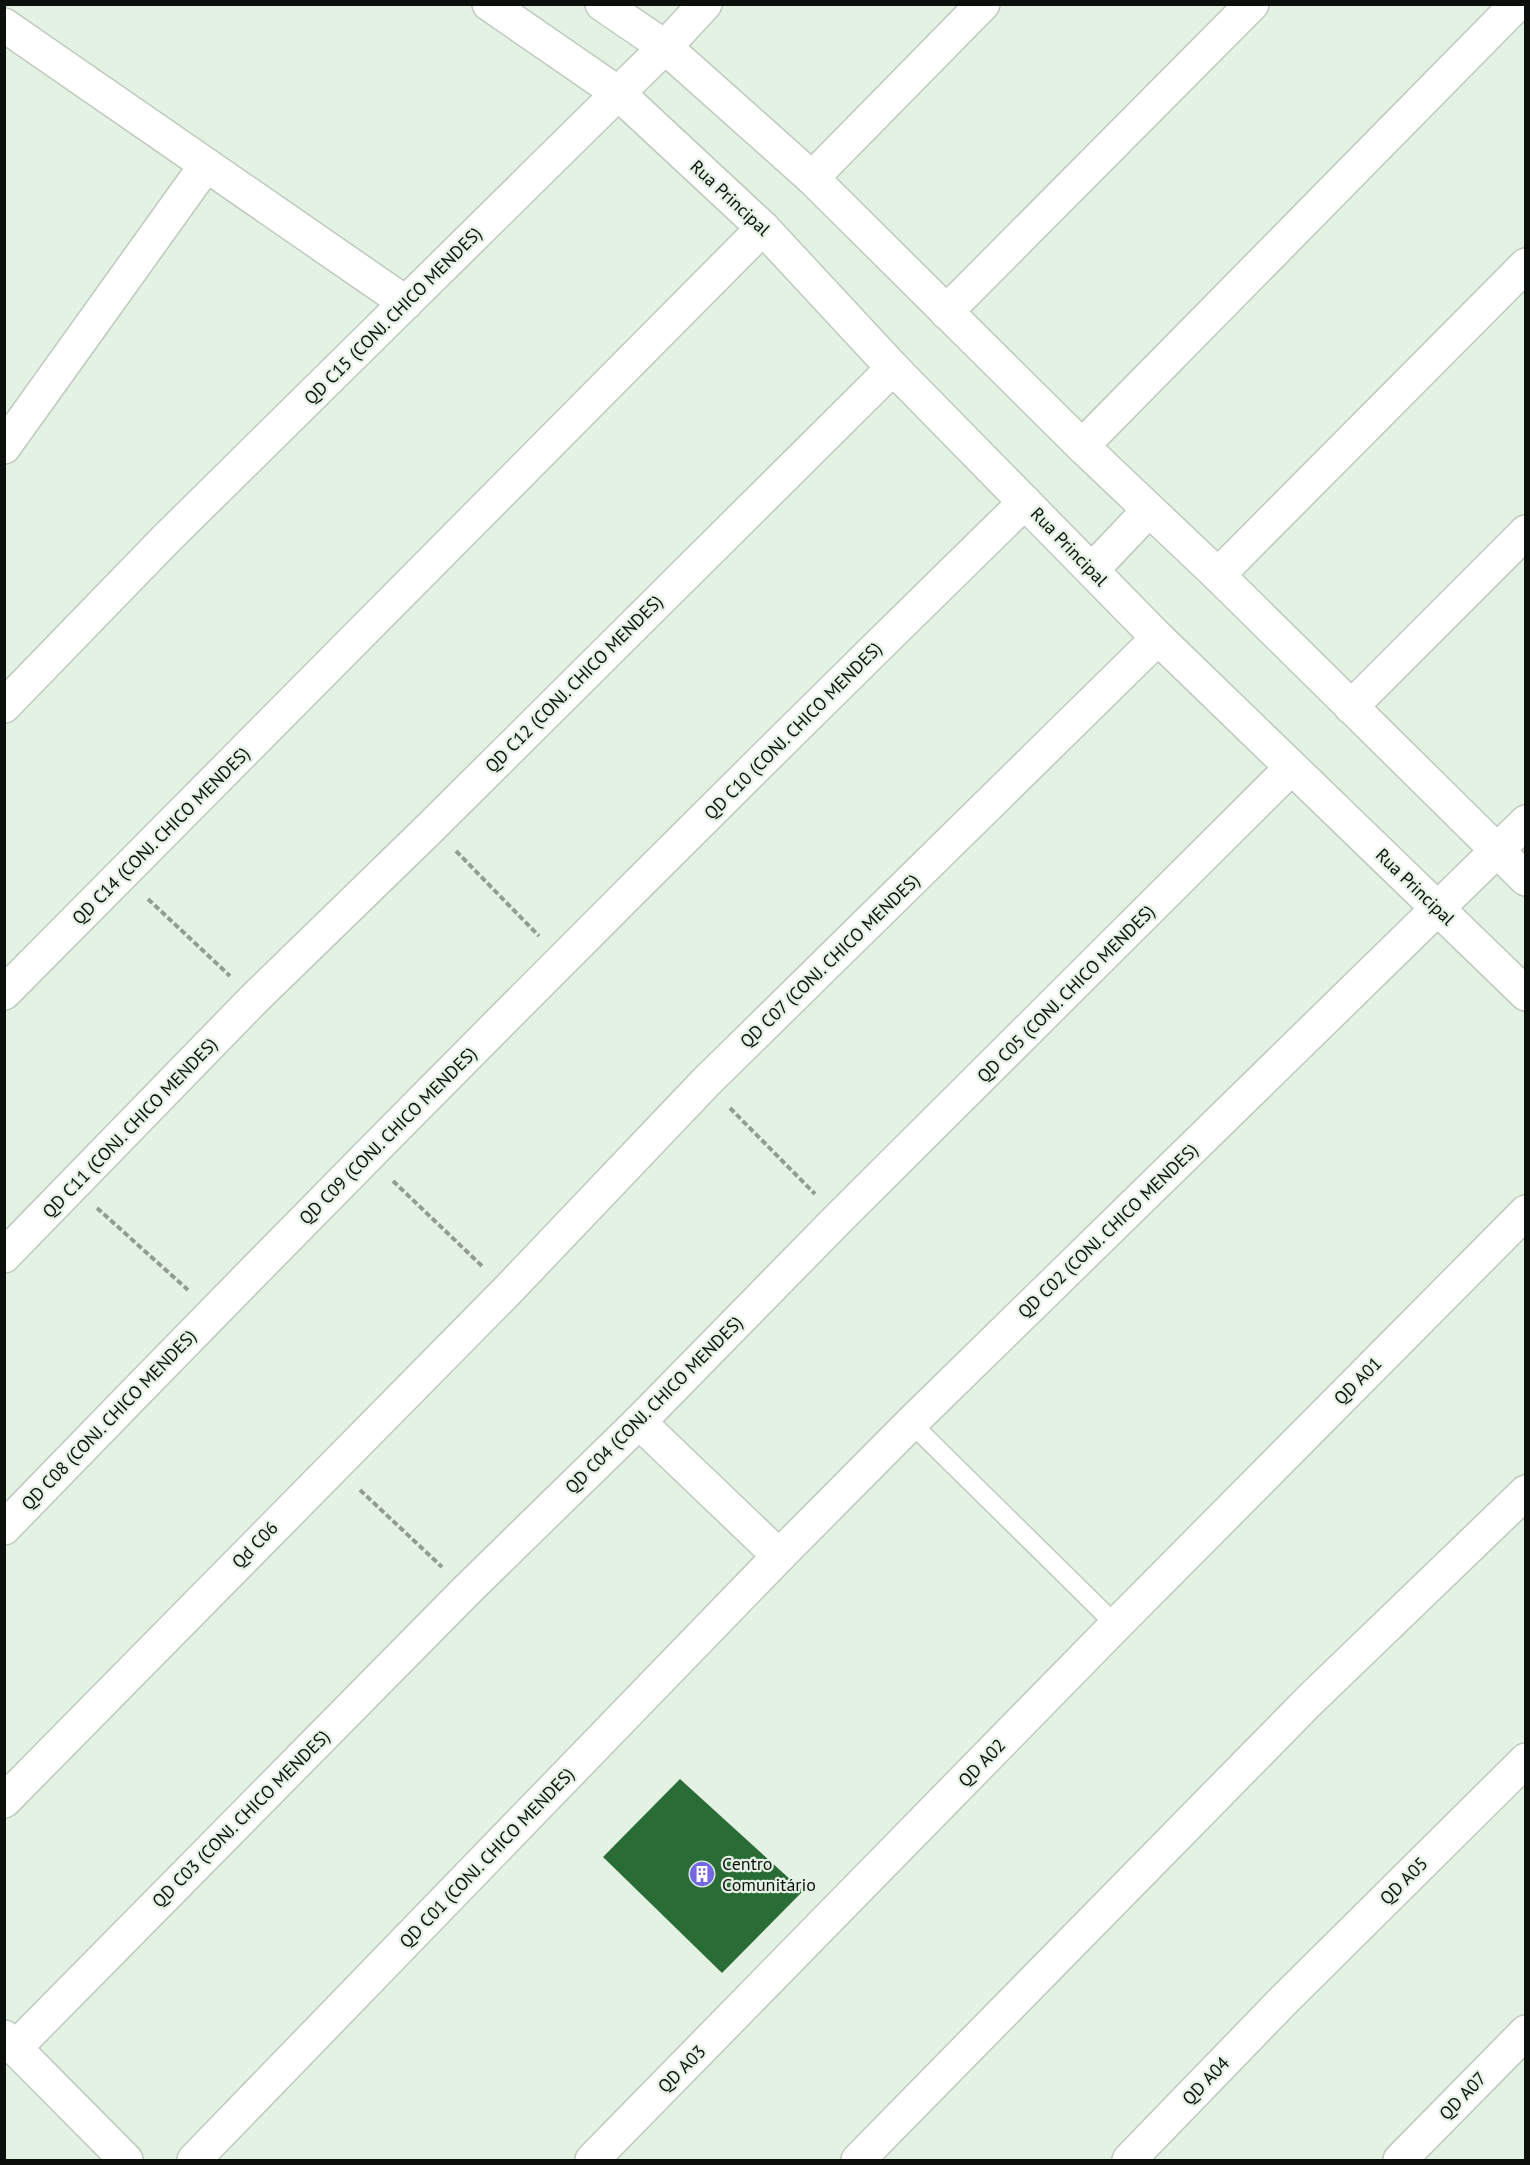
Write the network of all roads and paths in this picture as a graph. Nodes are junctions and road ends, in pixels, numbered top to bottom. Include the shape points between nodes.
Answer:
1 (489, 4) edge
2 (602, 4) edge
3 (705, 4) edge
4 (983, 4) edge
5 (1252, 4) edge
6 (1516, 4) edge
7 (4, 25) edge
8 (665, 47) junction
9 (618, 93) junction
10 (206, 165) junction
11 (812, 178) junction
12 (763, 228) junction
13 (1526, 265) edge
14 (405, 303) junction
15 (946, 312) junction
16 (893, 368) junction
17 (1082, 446) junction
18 (4, 447) edge
19 (1025, 502) junction
20 (1149, 510) junction
21 (1526, 532) edge
22 (1092, 570) junction
23 (1218, 576) junction
24 (1158, 638) junction
25 (4, 706) edge
26 (1351, 707) junction
27 (1291, 768) junction
28 (1526, 822) edge
29 (431, 827) junction
30 (1497, 850) junction
31 (122, 876) junction
32 (1526, 879) edge
33 (1438, 909) junction
34 (562, 960) junction
35 (4, 993) edge
36 (1526, 994) edge
37 (254, 999) junction
38 (705, 1083) junction
39 (367, 1157) junction
40 (73, 1186) junction
41 (1526, 1212) edge
42 (839, 1218) junction
43 (4, 1256) edge
44 (508, 1290) junction
45 (213, 1312) junction
46 (639, 1422) junction
47 (911, 1423) junction
48 (333, 1465) junction
49 (1526, 1492) edge
50 (4, 1528) edge
51 (1191, 1550) joint
52 (779, 1556) junction
53 (466, 1590) junction
54 (1116, 1625) junction
55 (1526, 1760) edge
56 (4, 1801) edge
57 (773, 1977) joint
58 (1282, 2002) joint
59 (1526, 2032) edge
60 (10, 2043) edge
61 (126, 2160) edge
62 (194, 2160) edge
63 (592, 2160) edge
64 (858, 2160) edge
65 (1129, 2160) edge
66 (1400, 2160) edge

1 - 9 street, Rua Principal
2 - 8 street
3 - 8 street, QD C15 (CONJ. CHICO MENDES)
4 - 11 street
5 - 15 street
6 - 17 street
7 - 10 street
8 - 9 street, QD C15 (CONJ. CHICO MENDES)
8 - 11 street
9 - 12 street, Rua Principal
9 - 14 street, QD C15 (CONJ. CHICO MENDES)
10 - 14 street
10 - 18 street
11 - 15 street
12 - 16 street, Rua Principal
12 - 31 street, QD C14 (CONJ. CHICO MENDES)
13 - 23 street
14 - 25 street, QD C15 (CONJ. CHICO MENDES)
15 - 17 street
16 - 19 street, Rua Principal
16 - 29 street, QD C12 (CONJ. CHICO MENDES)
17 - 20 street
19 - 22 street, Rua Principal
19 - 34 street, QD C10 (CONJ. CHICO MENDES)
20 - 22 street
20 - 23 street
21 - 26 street
22 - 24 street, Rua Principal
23 - 26 street
24 - 27 street, Rua Principal
24 - 38 street, QD C07 (CONJ. CHICO MENDES)
26 - 30 street
27 - 33 street, Rua Principal
27 - 42 street, QD C05 (CONJ. CHICO MENDES)
28 - 30 street, QD C02 (CONJ. CHICO MENDES)
29 - 34 path
29 - 37 street, QD C12 (CONJ. CHICO MENDES)
30 - 32 street
30 - 33 street, QD C02 (CONJ. CHICO MENDES)
31 - 35 street, QD C14 (CONJ. CHICO MENDES)
31 - 37 path
33 - 36 street, Rua Principal
33 - 47 street, QD C02 (CONJ. CHICO MENDES)
34 - 39 street, QD C09 (CONJ. CHICO MENDES)
37 - 40 street, QD C11 (CONJ. CHICO MENDES)
38 - 42 path
38 - 44 street, QD C07 (CONJ. CHICO MENDES)
39 - 44 path
39 - 45 street, QD C09 (CONJ. CHICO MENDES)
40 - 43 street, QD C11 (CONJ. CHICO MENDES)
40 - 45 path
41 - 51 street, QD A01
42 - 46 street, QD C04 (CONJ. CHICO MENDES)
44 - 48 street, Qd C06
45 - 50 street, QD C08 (CONJ. CHICO MENDES)
46 - 52 street
46 - 53 street, QD C04 (CONJ. CHICO MENDES)
47 - 52 street, QD C02 (CONJ. CHICO MENDES)
47 - 54 lane
48 - 53 path
48 - 56 street, Qd C06
49 - 64 street via 1310,1700
51 - 54 street, QD A02
52 - 62 street, QD C01 (CONJ. CHICO MENDES)
53 - 60 street, QD C03 (CONJ. CHICO MENDES)
54 - 57 street, QD A02
55 - 58 street, QD A05
57 - 63 street, QD A03
58 - 65 street, QD A04
59 - 66 street, QD A07
60 - 61 street

